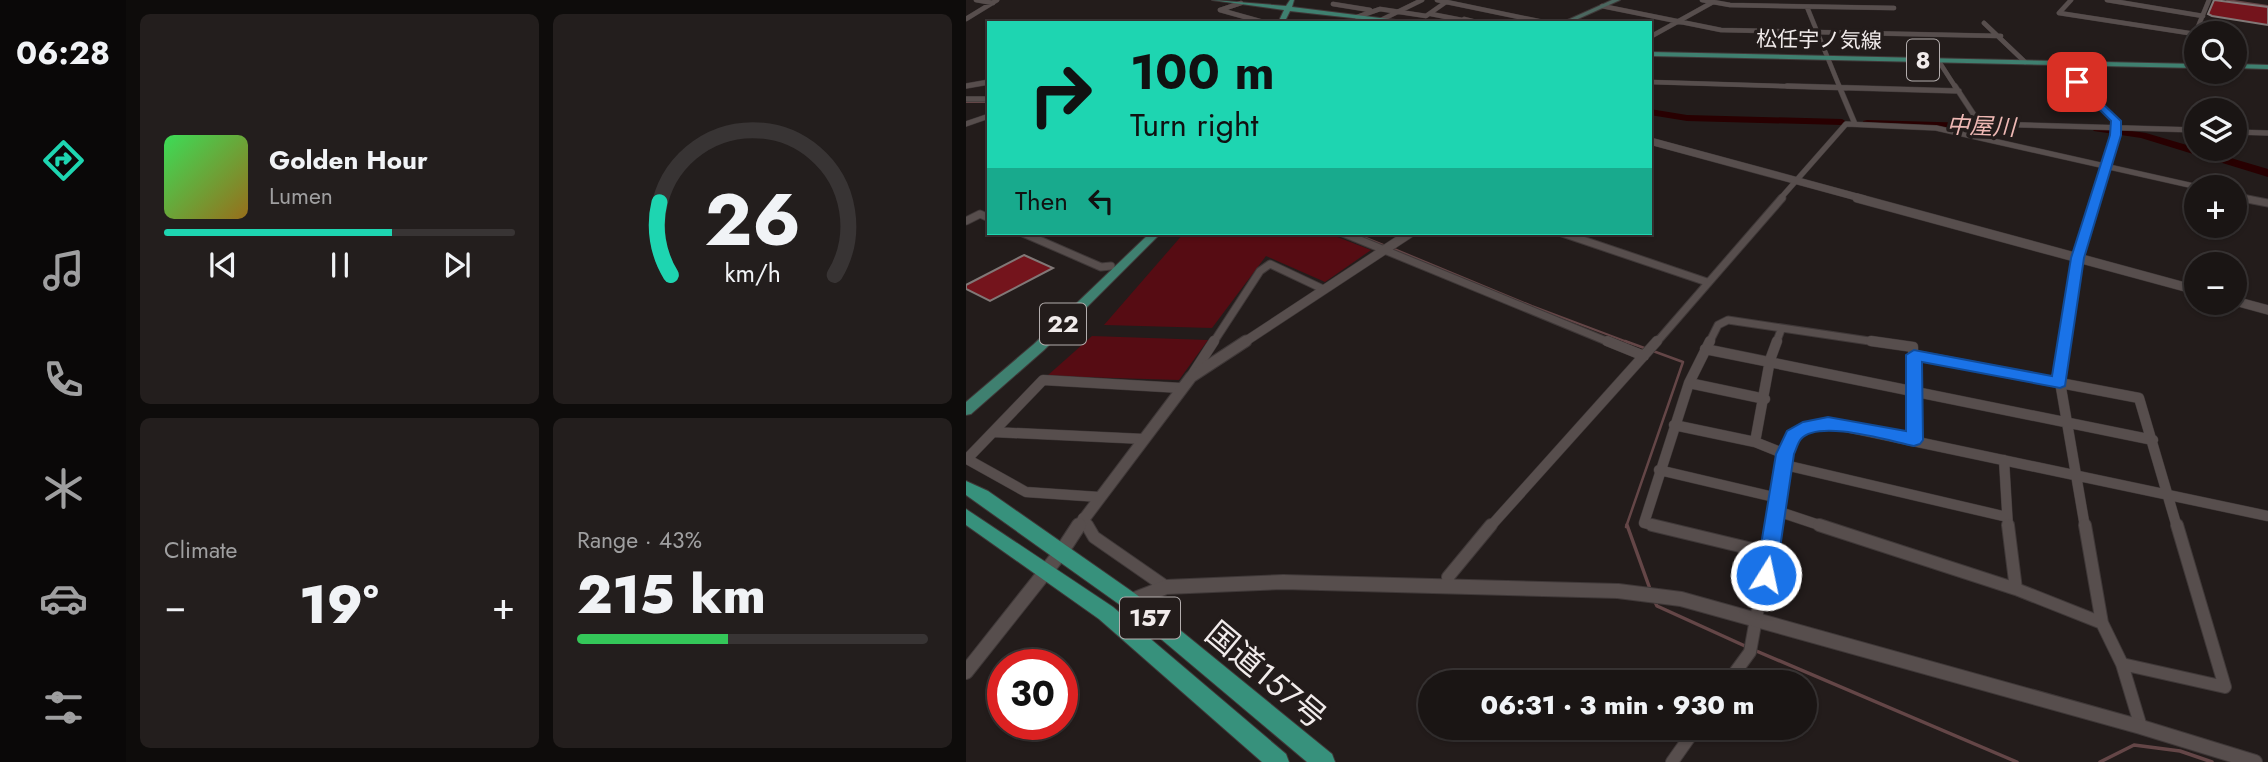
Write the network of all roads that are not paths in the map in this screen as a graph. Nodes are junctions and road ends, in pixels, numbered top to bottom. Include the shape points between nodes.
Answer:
1 (976, 0) edge
2 (1215, 0) edge
3 (1285, 0) edge
4 (1293, 0) edge
5 (1422, 0) edge
6 (1437, 0) edge
7 (1616, 0) edge
8 (1702, 0) edge
9 (2071, 0) edge
10 (2107, 0) edge
11 (2208, 0) edge
12 (995, 1) edge
13 (1447, 2) junction
14 (1713, 2) junction
15 (1241, 3) junction
16 (1333, 4) dead end
17 (1602, 6) junction
18 (1807, 7) junction
19 (1286, 8) junction
20 (1894, 8) dead end
21 (1397, 12) junction
22 (1431, 14) junction
23 (1370, 15) junction
24 (2203, 16) junction
25 (966, 19) edge
26 (1359, 20) edge
27 (1381, 20) junction
28 (1463, 20) joint
29 (1256, 21) edge
30 (1276, 21) edge
31 (1282, 21) edge
32 (1393, 21) edge
33 (1469, 21) edge
34 (1538, 21) edge
35 (1568, 21) edge
36 (1676, 22) junction
37 (1984, 23) dead end
38 (1815, 31) junction
39 (1652, 36) edge
40 (2001, 36) junction
41 (1652, 54) edge
42 (1827, 58) junction
43 (1938, 60) junction
44 (2025, 62) junction
45 (2057, 63) junction
46 (2184, 66) edge
47 (2247, 66) edge
48 (2268, 66) edge
49 (987, 82) edge
50 (1652, 82) edge
51 (966, 86) edge
52 (1840, 88) junction
53 (1959, 91) junction
54 (966, 99) edge
55 (987, 99) edge
56 (987, 117) edge
57 (966, 124) edge
58 (1855, 124) junction
59 (2114, 129) junction
60 (2184, 131) edge
61 (2247, 133) edge
62 (2266, 134) edge
63 (1652, 142) edge
64 (2104, 166) junction
65 (1796, 181) junction
66 (2184, 184) edge
67 (2247, 199) edge
68 (2268, 203) edge
69 (987, 217) edge
70 (966, 221) edge
71 (1028, 235) edge
72 (1143, 235) edge
73 (1154, 235) edge
74 (1349, 235) edge
75 (1407, 235) edge
76 (1568, 235) edge
77 (1387, 247) junction
78 (2078, 258) junction
79 (1111, 266) junction
80 (1707, 282) junction
81 (2184, 287) edge
82 (1324, 289) junction
83 (2247, 304) edge
84 (2268, 310) edge
85 (1781, 330) junction
86 (1705, 349) junction
87 (1647, 352) junction
88 (1914, 355) junction
89 (1770, 360) junction
90 (1191, 377) junction
91 (1689, 383) junction
92 (2060, 383) junction
93 (1181, 388) junction
94 (1913, 392) junction
95 (966, 398) edge
96 (1765, 399) junction
97 (966, 410) edge
98 (2066, 424) junction
99 (1674, 425) junction
100 (993, 432) junction
101 (1143, 439) junction
102 (1914, 440) junction
103 (2152, 440) junction
104 (1755, 442) junction
105 (1785, 460) junction
106 (2004, 460) junction
107 (1659, 470) junction
108 (2077, 475) junction
109 (966, 488) edge
110 (2166, 493) junction
111 (1099, 498) junction
112 (1778, 498) junction
113 (1777, 511) junction
114 (966, 516) edge
115 (2268, 516) edge
116 (2007, 517) junction
117 (1083, 518) junction
118 (1062, 551) junction
119 (1769, 553) junction
120 (1046, 572) junction
121 (1166, 587) junction
122 (1449, 587) junction
123 (2016, 589) junction
124 (1130, 601) junction
125 (1758, 620) junction
126 (2102, 623) junction
127 (2122, 664) junction
128 (1736, 670) edge
129 (966, 672) edge
130 (2141, 727) junction
131 (1687, 740) edge
132 (1278, 762) edge
133 (1324, 762) edge
134 (1671, 762) edge
135 (2255, 762) edge

1 - 12 street
2 - 15 main road
3 - 19 main road
4 - 19 main road
5 - 21 street
6 - 13 street
7 - 17 main road
8 - 14 street
9 - 24 street via 2059,13 2195,34
10 - 24 street
11 - 24 street
12 - 25 street
13 - 22 street
13 - 34 street
14 - 18 street
14 - 36 street
15 - 19 main road
15 - 29 street via 1220,10
16 - 23 street
17 - 35 main road
17 - 36 street
18 - 20 street
18 - 38 street
19 - 26 main road
19 - 30 main road
19 - 31 main road
21 - 22 street
21 - 23 street via 1384,9
21 - 27 street
22 - 28 street
23 - 26 main road
23 - 27 main road
27 - 32 main road
28 - 33 street
36 - 38 street via 1721,30
36 - 39 street
37 - 40 street
38 - 40 street
38 - 42 street
40 - 44 street
41 - 42 main road, 松任宇ノ気線 / 8
42 - 43 main road, 松任宇ノ気線 / 8
42 - 52 street
43 - 44 main road, 松任宇ノ気線 / 8
43 - 53 street
44 - 45 main road, 松任宇ノ気線 / 8
45 - 46 main road, 松任宇ノ気線 / 8
45 - 59 street via 2116,121
47 - 48 main road
49 - 51 street
50 - 52 street
52 - 53 street
52 - 58 street
53 - 59 street via 1978,121 1986,124
54 - 55 street
56 - 57 street
58 - 64 street via 1936,128
58 - 65 street via 1846,124
59 - 60 street
59 - 64 street
61 - 62 street
63 - 65 street
64 - 66 street
64 - 78 street
65 - 78 street
65 - 80 street
67 - 68 street
69 - 70 street via 981,214
71 - 79 street via 1101,267
72 - 79 main road, 22
73 - 97 main road, 22 via 1039,347
74 - 77 street
75 - 77 street
76 - 80 street
77 - 82 street
77 - 87 street
78 - 81 street
78 - 92 street
79 - 95 main road, 22
80 - 87 street
82 - 90 street
82 - 90 street via 1270,264 1260,271
83 - 84 street
85 - 86 street via 1728,320 1718,325
85 - 88 street via 1913,347
85 - 89 street
86 - 89 street
86 - 91 street
87 - 122 street via 1476,542 1448,577
88 - 92 street
88 - 94 street
89 - 94 street
89 - 96 street
90 - 93 street
91 - 96 street
91 - 99 street
92 - 98 street
92 - 103 street via 2139,398
93 - 100 street via 1043,380
93 - 101 street
94 - 98 street
94 - 102 street
96 - 104 street
98 - 103 street
98 - 108 street
99 - 104 street
99 - 107 street
100 - 101 street
100 - 111 street via 967,459 1026,492
101 - 111 street
102 - 105 street via 1828,423 1793,435
102 - 106 street
103 - 110 street
104 - 105 street
105 - 112 street
105 - 116 street
106 - 108 street
106 - 116 street
107 - 112 street
107 - 119 street via 1644,523
108 - 110 street
108 - 126 street
109 - 118 highway, 国道157号 / 157
110 - 115 street
110 - 127 street via 2225,687
111 - 117 street
112 - 113 street
113 - 119 street
113 - 123 street
114 - 120 highway, 国道157号 / 157
116 - 123 street
117 - 118 street
117 - 121 street via 1094,537
118 - 120 street
118 - 124 highway, 国道157号 / 157
119 - 125 street
120 - 129 street
120 - 132 highway, 国道157号 / 157 via 1106,613
121 - 122 street via 1283,582
121 - 124 street
122 - 125 street via 1618,591 1681,599
123 - 126 street
124 - 133 highway, 国道157号 / 157
125 - 128 street via 1751,647
125 - 130 street
126 - 127 street
127 - 130 street
130 - 135 street
131 - 134 street

